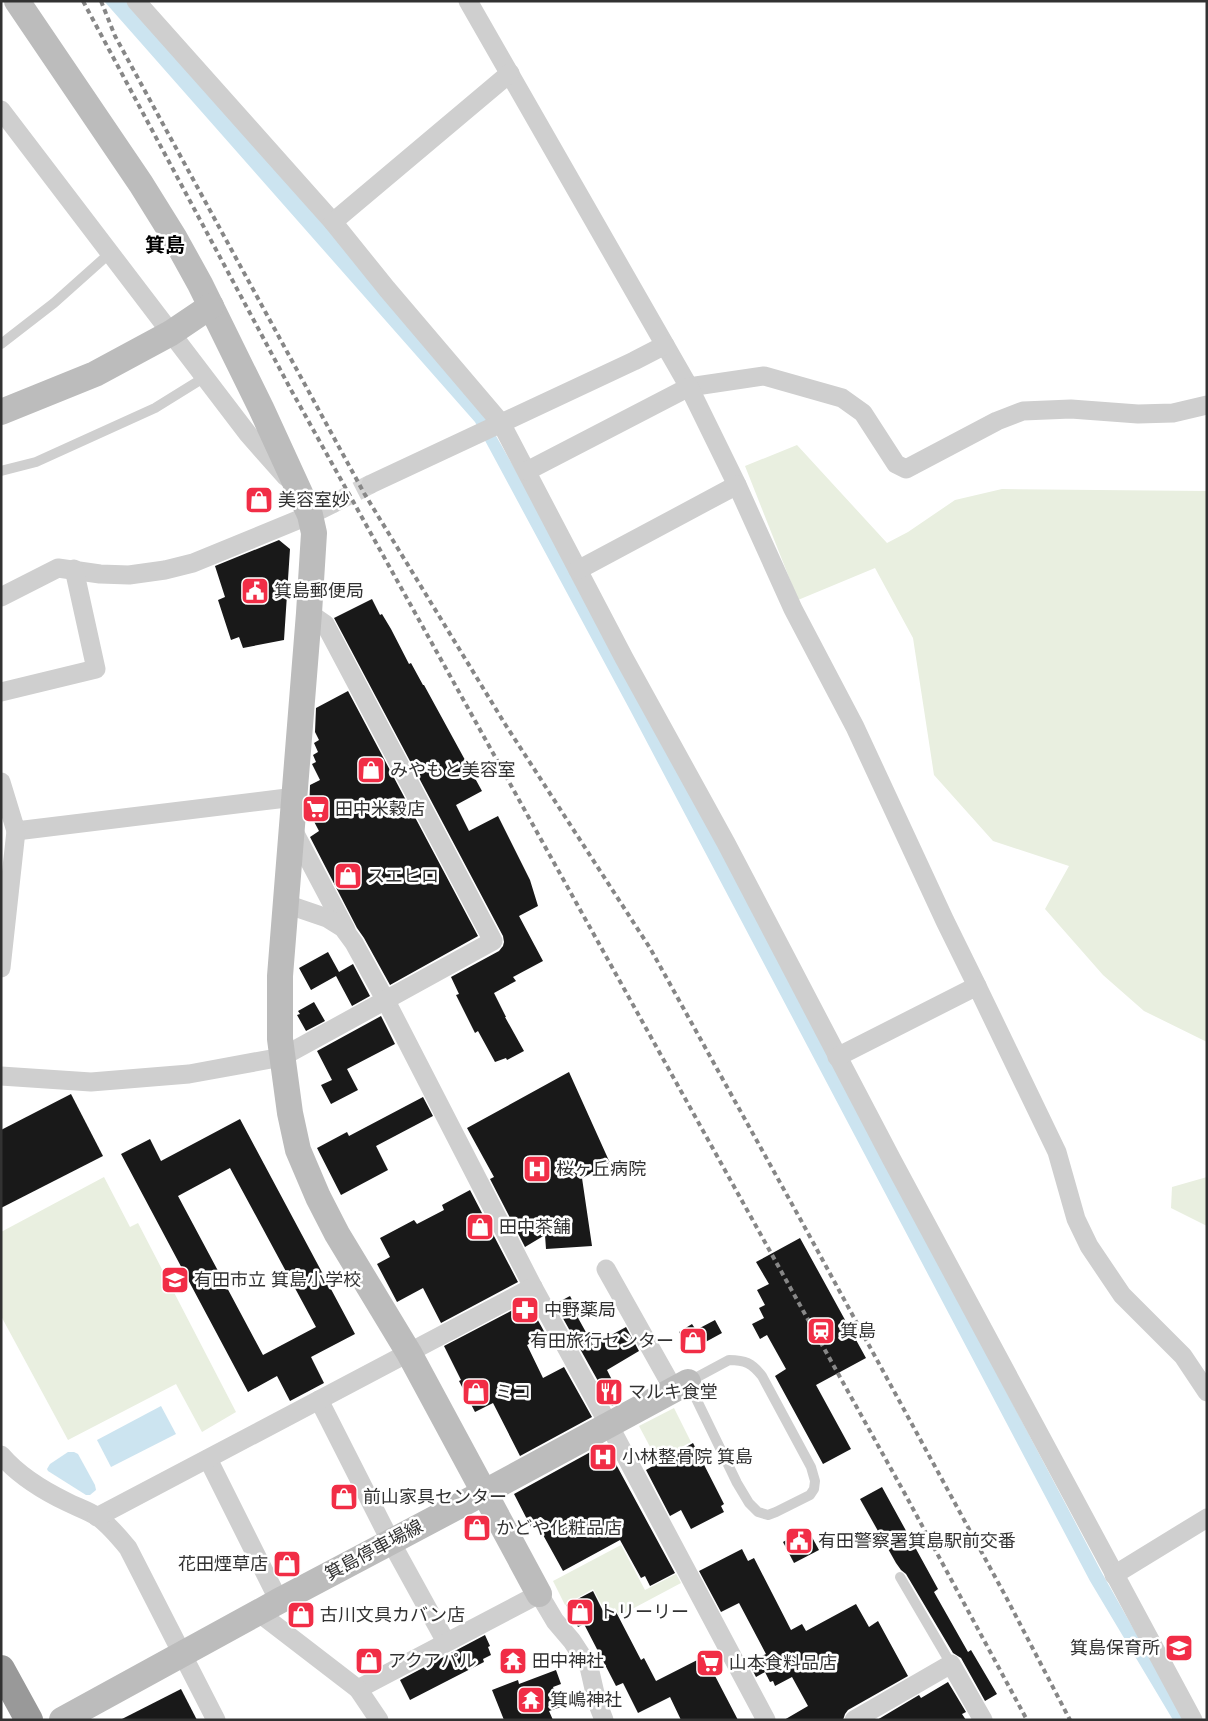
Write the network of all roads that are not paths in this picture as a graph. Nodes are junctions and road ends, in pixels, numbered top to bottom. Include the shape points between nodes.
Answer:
1 (17, 1) edge
2 (468, 1) edge
3 (138, 3) edge
4 (510, 73) junction
5 (1, 110) edge
6 (333, 222) junction
7 (110, 253) junction
8 (211, 306) junction
9 (170, 333) junction
10 (1, 344) edge
11 (665, 344) junction
12 (205, 377) junction
13 (689, 387) junction
14 (1207, 405) edge
15 (1, 412) edge
16 (501, 422) junction
17 (1, 471) edge
18 (527, 471) junction
19 (371, 484) tunnel mouth
20 (737, 485) junction
21 (315, 506) junction
22 (74, 569) junction
23 (578, 570) junction
24 (1, 597) edge
25 (309, 612) junction
26 (1, 692) edge
27 (1, 782) edge
28 (295, 797) junction
29 (292, 828) junction
30 (16, 831) junction
31 (286, 904) junction
32 (4, 922) edge
33 (349, 935) junction
34 (1, 968) edge
35 (977, 986) junction
36 (386, 1001) junction
37 (282, 1057) junction
38 (837, 1057) junction
39 (1, 1076) edge
40 (606, 1269) dead end
41 (533, 1287) junction
42 (409, 1353) junction
43 (681, 1386) junction
44 (1207, 1392) edge
45 (318, 1400) junction
46 (609, 1425) junction
47 (1, 1455) edge
48 (208, 1459) junction
49 (485, 1492) junction
50 (97, 1517) junction
51 (1207, 1518) edge
52 (391, 1542) junction
53 (1114, 1575) junction
54 (900, 1577) dead end
55 (539, 1594) junction
56 (268, 1606) junction
57 (446, 1642) junction
58 (182, 1654) junction
59 (950, 1664) junction
60 (1, 1669) edge
61 (358, 1689) junction
62 (1207, 1714) edge
63 (29, 1720) edge
64 (62, 1720) edge
65 (216, 1720) edge
66 (379, 1720) edge
67 (604, 1720) edge
68 (766, 1720) edge
69 (854, 1720) edge
70 (983, 1720) edge
71 (1193, 1720) edge
72 (1198, 1720) edge

1 - 8 street via 164,221
2 - 4 street
3 - 6 street
4 - 6 street
4 - 11 street
5 - 7 street
6 - 16 street
7 - 9 street
7 - 10 lane
8 - 9 street
8 - 21 street
9 - 12 street
9 - 15 street via 94,374
11 - 13 street
11 - 16 street
12 - 17 lane via 154,408 36,462
12 - 21 street via 248,434
13 - 14 street via 764,376 842,398 863,413 896,464 906,469 997,421 1023,411 1071,408 1138,414 1172,413
13 - 18 street
13 - 20 street
16 - 18 street
16 - 19 street
18 - 23 street
20 - 23 street
20 - 35 street via 793,609 855,727
21 - 22 street via 193,563 128,575
21 - 25 street
22 - 24 street via 58,568
22 - 26 street via 96,669
23 - 38 street
25 - 28 street
25 - 36 street via 325,624 493,941
27 - 30 street
28 - 29 street
28 - 30 street
29 - 31 street
29 - 33 street
30 - 32 street
31 - 33 street via 327,918
31 - 37 street via 279,1009
32 - 34 street
33 - 36 street
35 - 38 street
35 - 44 street via 1057,1152 1076,1219 1089,1246 1122,1295 1184,1356
36 - 37 street
36 - 41 street
37 - 39 street via 190,1074 91,1082
37 - 42 street via 290,1113 307,1173 337,1234
38 - 53 street
40 - 43 street
41 - 42 street
41 - 46 street
42 - 45 street
42 - 49 street
43 - 43 lane via 729,1360 744,1360 756,1368 811,1467 815,1481 810,1495 768,1515 758,1512 749,1503
43 - 46 street, 箕島停車場線
45 - 48 street
45 - 52 street
46 - 49 street, 箕島停車場線
46 - 68 street
47 - 50 street via 27,1479
48 - 50 street
48 - 56 street
49 - 52 street, 箕島停車場線
49 - 55 street
50 - 58 street via 114,1530 128,1548
51 - 53 street
52 - 56 street, 箕島停車場線
52 - 57 street
53 - 71 street
54 - 59 lane
55 - 57 street
55 - 67 street via 589,1666
56 - 58 street, 箕島停車場線
56 - 61 street
57 - 61 street
58 - 64 street, 箕島停車場線
58 - 65 street
59 - 69 street
59 - 70 street
60 - 63 highway
61 - 66 street
62 - 72 street

